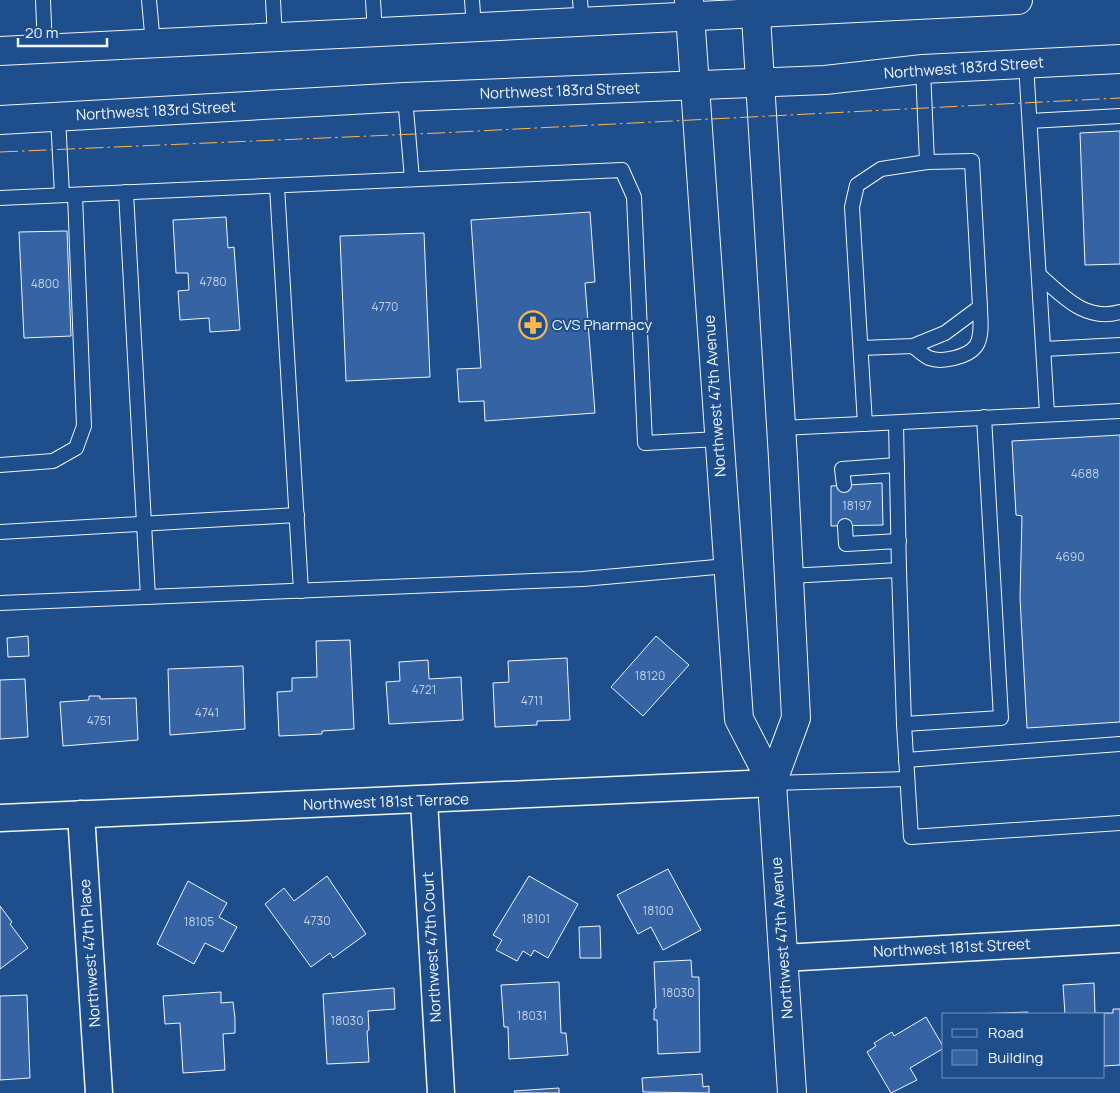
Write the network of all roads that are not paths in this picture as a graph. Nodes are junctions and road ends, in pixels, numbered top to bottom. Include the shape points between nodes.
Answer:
1 (42, 0) edge
2 (149, 0) edge
3 (273, 0) edge
4 (373, 0) edge
5 (472, 0) edge
6 (1018, 0) edge
7 (940, 2) edge
8 (831, 5) edge
9 (755, 7) edge
10 (690, 9) edge
11 (581, 12) edge
12 (474, 28) junction
13 (375, 33) junction
14 (275, 38) junction
15 (153, 44) junction
16 (45, 49) junction
17 (0, 51) edge
18 (1120, 59) edge
19 (1026, 64) junction
20 (923, 69) junction
21 (760, 82) junction
22 (696, 85) junction
23 (405, 97) junction
24 (1120, 116) edge
25 (58, 117) junction
26 (0, 120) edge
27 (1030, 121) junction
28 (927, 162) junction
29 (412, 179) junction
30 (277, 186) junction
31 (126, 192) junction
32 (68, 195) junction
33 (0, 198) edge
34 (1039, 275) junction
35 (980, 307) junction
36 (1120, 312) edge
37 (1120, 345) edge
38 (913, 346) junction
39 (861, 348) junction
40 (1044, 349) junction
41 (1120, 411) edge
42 (1047, 413) junction
43 (984, 417) junction
44 (896, 423) junction
45 (865, 424) junction
46 (782, 428) junction
47 (718, 440) junction
48 (0, 465) edge
49 (897, 465) junction
50 (844, 486) dead end
51 (297, 515) junction
52 (144, 525) junction
53 (845, 526) dead end
54 (0, 532) edge
55 (899, 541) junction
56 (727, 566) junction
57 (899, 570) junction
58 (789, 576) junction
59 (301, 591) junction
60 (148, 597) junction
61 (0, 603) edge
62 (904, 724) junction
63 (1120, 744) edge
64 (906, 760) junction
65 (907, 779) junction
66 (772, 783) junction
67 (424, 800) junction
68 (81, 814) junction
69 (0, 818) edge
70 (1120, 823) edge
71 (1120, 938) edge
72 (783, 958) junction
73 (100, 1093) edge
74 (441, 1093) edge
75 (792, 1093) edge

1 - 16 lane
2 - 15 lane
3 - 14 lane
4 - 13 lane
5 - 12 lane
6 - 7 main road
7 - 8 main road
8 - 9 main road
9 - 10 main road
9 - 21 main road, Northwest 47th Avenue
10 - 11 main road
10 - 22 main road, Northwest 47th Avenue
11 - 12 main road
12 - 13 main road
13 - 14 main road
14 - 15 main road
15 - 16 main road
16 - 17 main road
18 - 19 main road, Northwest 183rd Street
19 - 20 main road, Northwest 183rd Street
19 - 27 lane
20 - 21 main road, Northwest 183rd Street via 825,80
20 - 28 lane
21 - 22 main road, Northwest 183rd Street
21 - 46 main road, Northwest 47th Avenue
22 - 23 main road, Northwest 183rd Street
22 - 47 main road, Northwest 47th Avenue
23 - 25 main road, Northwest 183rd Street
23 - 29 lane
24 - 27 lane
25 - 26 main road, Northwest 183rd Street
25 - 32 lane
27 - 34 lane
28 - 35 lane via 972,161
28 - 39 lane via 881,169 857,185 852,207
29 - 30 lane
29 - 47 lane via 622,170 634,197 645,443
30 - 31 lane
30 - 51 lane
31 - 32 lane
31 - 52 lane
32 - 33 lane
32 - 48 lane via 84,426 76,448 53,461
34 - 36 lane via 1079,309 1109,315
34 - 40 lane
35 - 38 lane via 945,333
35 - 38 lane via 977,345 968,353 953,358 931,359
37 - 40 lane
38 - 39 lane
39 - 45 lane
40 - 42 lane
41 - 42 lane
42 - 43 lane
43 - 44 lane
43 - 62 lane via 1001,718
44 - 45 lane
44 - 49 lane
45 - 46 lane
46 - 58 main road, Northwest 47th Avenue
47 - 56 main road, Northwest 47th Avenue
49 - 50 lane via 842,469
49 - 55 lane
51 - 52 lane
51 - 59 lane
52 - 54 lane
52 - 60 lane
53 - 55 lane via 846,544
55 - 57 lane
56 - 59 lane via 583,580
56 - 66 main road, Northwest 47th Avenue via 739,719
57 - 58 lane
57 - 62 lane
58 - 66 main road, Northwest 47th Avenue via 796,718
59 - 60 lane
60 - 61 lane
62 - 64 lane
63 - 64 lane
64 - 65 lane
65 - 66 lane
65 - 70 lane via 910,837
66 - 67 street, Northwest 181st Terrace
66 - 72 main road, Northwest 47th Avenue
67 - 68 street, Northwest 181st Terrace
67 - 74 street, Northwest 47th Court
68 - 69 street, Northwest 181st Terrace
68 - 73 street, Northwest 47th Place
71 - 72 street, Northwest 181st Street
72 - 75 main road, Northwest 47th Avenue

